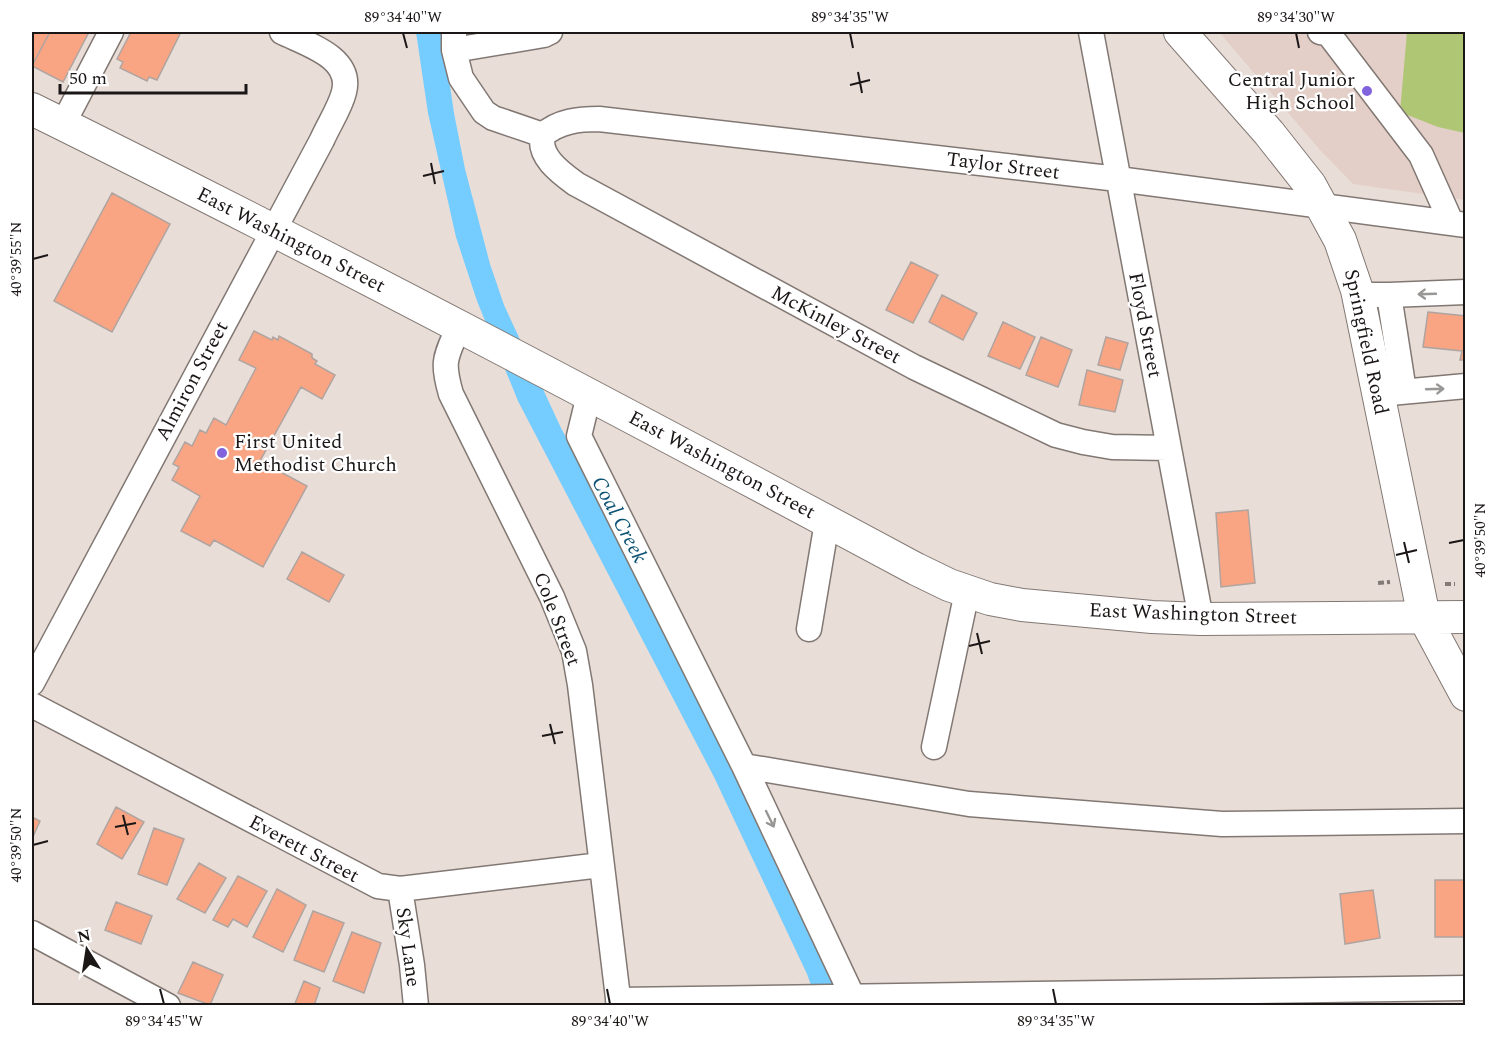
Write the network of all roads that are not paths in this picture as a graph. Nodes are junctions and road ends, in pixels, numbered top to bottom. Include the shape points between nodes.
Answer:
1 (111, 32) edge
2 (282, 32) edge
3 (550, 32) edge
4 (1091, 32) edge
5 (1180, 32) edge
6 (1320, 32) edge
7 (454, 41) edge
8 (32, 109) edge
9 (63, 124) junction
10 (543, 135) junction
11 (1118, 179) junction
12 (1322, 205) junction
13 (1458, 224) edge
14 (273, 229) junction
15 (1466, 292) edge
16 (1358, 295) junction
17 (1389, 295) junction
18 (459, 326) junction
19 (1466, 386) edge
20 (1391, 393) junction
21 (589, 395) junction
22 (1168, 447) junction
23 (827, 522) junction
24 (967, 591) junction
25 (1424, 617) junction
26 (1466, 617) edge
27 (1201, 619) junction
28 (809, 629) dead end
29 (32, 683) edge
30 (1466, 695) edge
31 (32, 705) edge
32 (934, 747) dead end
33 (744, 766) junction
34 (1466, 821) edge
35 (601, 865) junction
36 (400, 889) junction
37 (32, 933) edge
38 (1466, 988) edge
39 (856, 1001) edge
40 (806, 1002) edge
41 (619, 1003) edge
42 (168, 1005) edge
43 (416, 1005) edge

1 - 9 street
2 - 14 street, Almiron Street via 328,55 345,76 339,104
3 - 7 street
4 - 11 street, Floyd Street
5 - 12 main road, Springfield Road via 1269,133
6 - 13 street via 1328,33 1421,155
7 - 10 street via 461,78 484,112
8 - 9 main road, East Washington Street
9 - 14 main road, East Washington Street
10 - 11 street, Taylor Street via 558,125 599,119
10 - 22 street, McKinley Street via 544,152 576,184 914,367 1056,435 1112,447
11 - 12 street, Taylor Street
11 - 22 street, Floyd Street
12 - 13 street, Taylor Street
12 - 16 main road, Springfield Road via 1340,240
14 - 18 main road, East Washington Street
14 - 29 street, Almiron Street
15 -> 17 street
16 - 17 street
16 - 20 main road, Springfield Road
17 - 20 street
18 - 21 main road, East Washington Street
18 - 35 street, Cole Street via 444,367 451,394 552,597 574,651
20 -> 19 street
20 - 25 main road, Springfield Road
21 - 23 main road, East Washington Street
21 - 33 street via 579,436
22 - 27 street, Floyd Street
23 - 24 main road, East Washington Street via 916,570
23 - 28 street
24 - 27 main road, East Washington Street via 1022,605
24 - 32 street
25 - 26 main road, East Washington Street
25 - 27 main road, East Washington Street
25 - 30 main road, Springfield Road
31 - 36 street, Everett Street via 356,876 378,886
33 - 34 street via 969,804 1222,824
33 -> 39 street
35 - 36 street, Everett Street
35 - 41 street, Cole Street
36 - 43 street, Sky Lane
37 - 42 street
38 - 39 street
39 - 40 street
40 - 41 street

